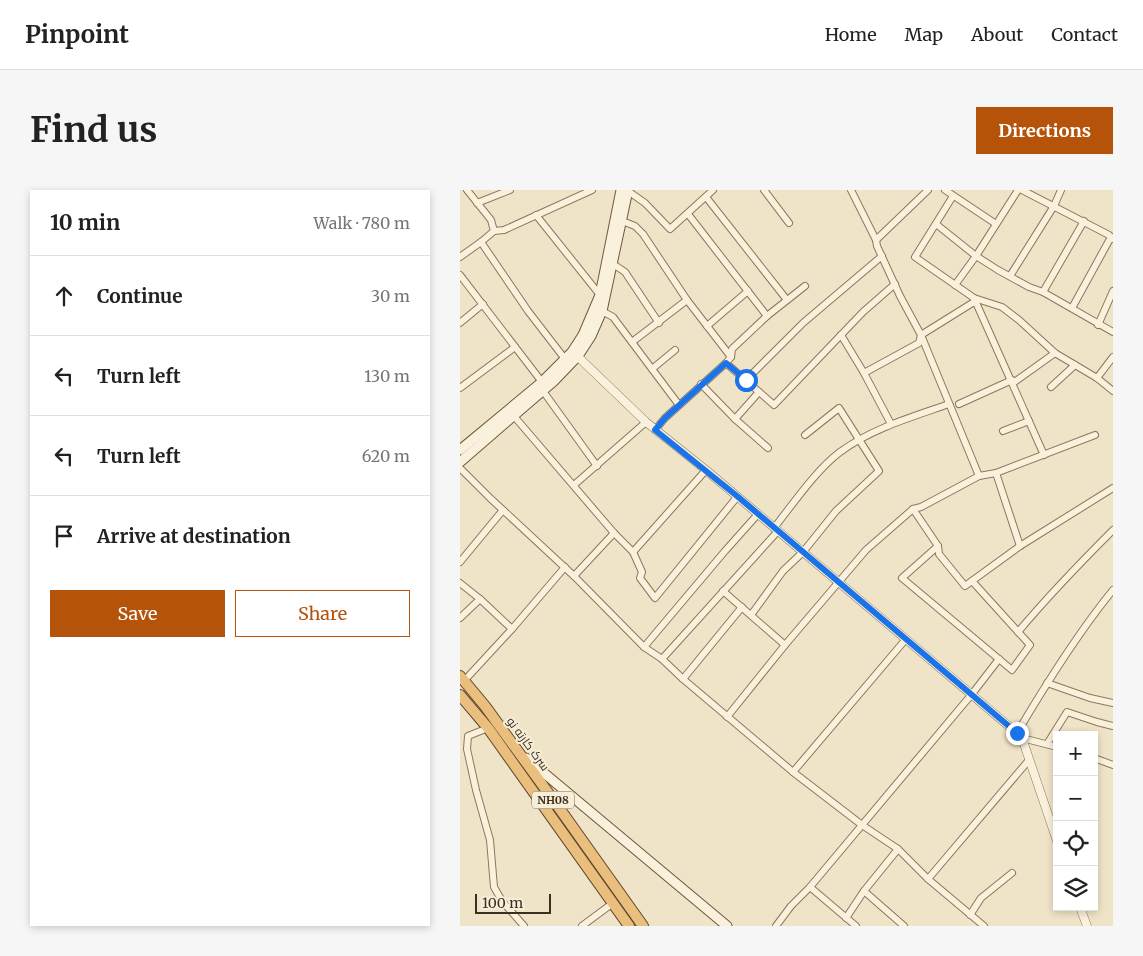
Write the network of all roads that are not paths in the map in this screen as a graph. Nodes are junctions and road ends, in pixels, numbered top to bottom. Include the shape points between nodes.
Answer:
1 (467, 190) edge
2 (510, 190) edge
3 (592, 190) edge
4 (621, 190) edge
5 (628, 190) edge
6 (713, 190) edge
7 (764, 190) edge
8 (851, 190) edge
9 (928, 190) edge
10 (945, 190) edge
11 (1018, 190) edge
12 (1022, 190) edge
13 (1062, 190) edge
14 (953, 196) junction
15 (706, 197) junction
16 (477, 203) junction
17 (1054, 206) junction
18 (688, 214) junction
19 (536, 215) junction
20 (622, 221) junction
21 (1084, 221) junction
22 (789, 223) dead end
23 (936, 224) junction
24 (996, 224) junction
25 (1113, 226) edge
26 (494, 231) junction
27 (1111, 237) edge
28 (876, 240) junction
29 (482, 242) junction
30 (882, 256) junction
31 (976, 256) junction
32 (460, 257) edge
33 (613, 264) junction
34 (460, 275) edge
35 (1010, 276) junction
36 (895, 284) junction
37 (955, 285) junction
38 (805, 286) dead end
39 (1113, 291) edge
40 (748, 292) junction
41 (1042, 292) junction
42 (600, 294) junction
43 (687, 300) junction
44 (787, 300) junction
45 (974, 300) junction
46 (483, 304) junction
47 (1072, 308) junction
48 (602, 311) junction
49 (768, 316) junction
50 (659, 322) junction
51 (460, 323) edge
52 (1098, 325) junction
53 (706, 326) junction
54 (1113, 332) edge
55 (841, 335) junction
56 (922, 336) junction
57 (632, 342) junction
58 (515, 347) junction
59 (675, 350) dead end
60 (1056, 353) junction
61 (575, 354) junction
62 (1113, 357) edge
63 (565, 359) junction
64 (728, 360) junction
65 (1075, 365) junction
66 (652, 369) junction
67 (864, 372) junction
68 (1097, 378) junction
69 (746, 380) junction
70 (1012, 382) junction
71 (701, 384) junction
72 (543, 386) junction
73 (1051, 387) dead end
74 (460, 388) edge
75 (1113, 391) edge
76 (759, 392) junction
77 (949, 404) junction
78 (959, 404) dead end
79 (679, 405) junction
80 (513, 415) junction
81 (735, 419) junction
82 (1029, 421) junction
83 (646, 422) junction
84 (891, 424) junction
85 (655, 430) junction
86 (1003, 431) dead end
87 (805, 435) dead end
88 (1096, 435) dead end
89 (859, 440) junction
90 (461, 448) edge
91 (768, 448) dead end
92 (1044, 455) junction
93 (460, 462) edge
94 (597, 466) junction
95 (460, 468) edge
96 (706, 470) junction
97 (996, 473) junction
98 (980, 476) junction
99 (574, 485) junction
100 (1113, 488) edge
101 (737, 496) junction
102 (913, 509) junction
103 (503, 510) junction
104 (758, 514) junction
105 (776, 529) junction
106 (1113, 530) edge
107 (614, 533) junction
108 (938, 546) junction
109 (1020, 546) junction
110 (633, 552) junction
111 (803, 552) junction
112 (460, 562) edge
113 (565, 567) junction
114 (574, 576) junction
115 (972, 581) junction
116 (839, 582) junction
117 (460, 583) edge
118 (1113, 590) edge
119 (724, 591) junction
120 (480, 599) junction
121 (742, 607) junction
122 (751, 615) junction
123 (460, 618) edge
124 (512, 630) junction
125 (1018, 632) junction
126 (906, 639) junction
127 (785, 645) junction
128 (644, 648) junction
129 (662, 659) junction
130 (998, 659) junction
131 (462, 678) edge
132 (683, 679) junction
133 (1047, 683) junction
134 (460, 694) edge
135 (972, 694) junction
136 (1113, 703) edge
137 (728, 717) junction
138 (1113, 726) edge
139 (488, 728) junction
140 (1020, 735) junction
141 (512, 744) junction
142 (1047, 744) junction
143 (1053, 746) edge
144 (1098, 759) edge
145 (1029, 760) junction
146 (1113, 765) edge
147 (793, 772) junction
148 (534, 775) junction
149 (527, 784) junction
150 (569, 793) junction
151 (557, 805) junction
152 (862, 825) junction
153 (1053, 829) edge
154 (898, 849) junction
155 (1012, 873) dead end
156 (928, 879) junction
157 (810, 887) junction
158 (864, 892) junction
159 (613, 903) junction
160 (1081, 911) edge
161 (970, 914) junction
162 (846, 918) junction
163 (524, 926) edge
164 (582, 926) edge
165 (629, 926) edge
166 (643, 926) edge
167 (728, 926) edge
168 (776, 926) edge
169 (856, 926) edge
170 (904, 926) edge
171 (984, 926) edge
172 (1087, 926) edge

1 - 16 street
2 - 16 street
3 - 19 street
4 - 42 main road
5 - 18 street via 670,229
5 - 20 main road
6 - 15 street
7 - 22 street
8 - 28 street
9 - 28 street
10 - 14 street
11 - 24 street
12 - 17 street
13 - 17 street
14 - 23 street
14 - 24 street
15 - 18 street
15 - 44 street
16 - 26 street via 491,220
17 - 21 street
17 - 35 street
18 - 40 street
19 - 26 street via 504,230
19 - 42 street
20 - 33 main road
20 - 43 street via 643,234
21 - 27 street
21 - 41 street
23 - 31 street
23 - 37 street via 915,257
24 - 31 street
25 - 27 street
26 - 29 street
27 - 47 street
28 - 30 street
29 - 32 street
29 - 63 street
30 - 36 street
30 - 69 street via 803,323
31 - 35 street
31 - 37 street
33 - 48 main road
33 - 50 street via 625,272
34 - 46 street
35 - 41 street
36 - 55 street
36 - 56 street
37 - 45 street
38 - 44 street
39 - 52 street
40 - 49 street
40 - 53 street
41 - 47 street
42 - 61 main road
43 - 50 street
43 - 53 street
44 - 49 street
45 - 56 street
45 - 60 street via 1002,306
45 - 70 street
46 - 51 street
46 - 58 street
47 - 52 street
48 - 57 street via 612,317
48 - 61 main road via 591,336
49 - 64 street via 732,349
50 - 57 street
52 - 54 street
53 - 64 street
55 - 67 street
55 - 76 street via 774,405
56 - 67 street via 919,342
56 - 77 street
57 - 66 street
58 - 72 street
58 - 74 street
59 - 66 street
60 - 65 street
60 - 70 street
61 - 63 main road
61 - 72 main road
61 - 83 street
62 - 68 street
63 - 72 main road
64 - 69 street
64 - 71 street
65 - 68 street
65 - 73 street
66 - 79 street
67 - 84 street
68 - 75 street
69 - 76 street
70 - 78 street
70 - 82 street
71 - 79 street
71 - 81 street
72 - 80 main road
72 - 90 main road
72 - 94 street
76 - 81 street
77 - 84 street
77 - 98 street
79 - 85 street
80 - 93 main road
80 - 99 street
81 - 91 street
82 - 86 street
82 - 92 street
83 - 85 street
83 - 94 street
84 - 89 street
85 - 96 street
87 - 89 street via 839,408
88 - 92 street
89 - 105 street via 823,469
89 - 111 street via 879,471 836,511
92 - 97 street
94 - 99 street
95 - 103 street
96 - 101 street
96 - 110 street
97 - 98 street
97 - 109 street
98 - 102 street
99 - 107 street
100 - 109 street
101 - 104 street
101 - 110 street via 656,598 640,578 642,572
102 - 108 street
102 - 116 street via 866,550
103 - 112 street
103 - 113 street
104 - 105 street
104 - 128 street
105 - 111 street
105 - 119 street
106 - 125 street via 1068,574
107 - 110 street
107 - 114 street
108 - 115 street via 939,554 965,586
108 - 130 street via 902,578
109 - 115 street
111 - 116 street
111 - 122 street via 783,571
113 - 114 street
113 - 124 street
114 - 128 street
115 - 125 street
116 - 126 street
116 - 127 street
117 - 120 street
118 - 133 street via 1094,612
119 - 121 street
119 - 129 street
120 - 123 street
120 - 124 street
121 - 122 street
121 - 132 street
122 - 127 street
124 - 131 street
125 - 130 street via 1030,645 1012,670
126 - 135 street
126 - 147 street
127 - 137 street
128 - 129 street
129 - 132 street
130 - 135 street
131 - 141 highway, سرک کارته نو / NH08
132 - 137 street
133 - 136 street
133 - 140 street
134 - 139 highway, سرک کارته نو / NH08
135 - 140 street
135 - 152 street
137 - 147 street
138 - 142 street via 1067,712
139 - 149 highway, سرک کارته نو / NH08
139 - 163 street via 468,736 467,748 490,840 494,887 502,902
140 - 142 street
140 - 145 street
141 - 148 highway, سرک کارته نو / NH08
141 - 150 main road
142 - 143 street
144 - 146 street
145 - 153 street
145 - 156 street
147 - 152 street
148 - 149 highway
148 - 151 highway, سرک کارته نو / NH08
149 - 159 highway, سرک کارته نو / NH08
150 - 151 street
150 - 167 main road
151 - 166 highway, سرک کارته نو / NH08
152 - 154 street
152 - 157 street
154 - 156 street
154 - 158 street
155 - 161 street via 980,898
156 - 161 street
157 - 162 street
157 - 168 street
158 - 162 street
158 - 170 street
159 - 164 street
159 - 165 highway, سرک کارته نو / NH08
160 - 172 street
161 - 171 street
162 - 169 street

